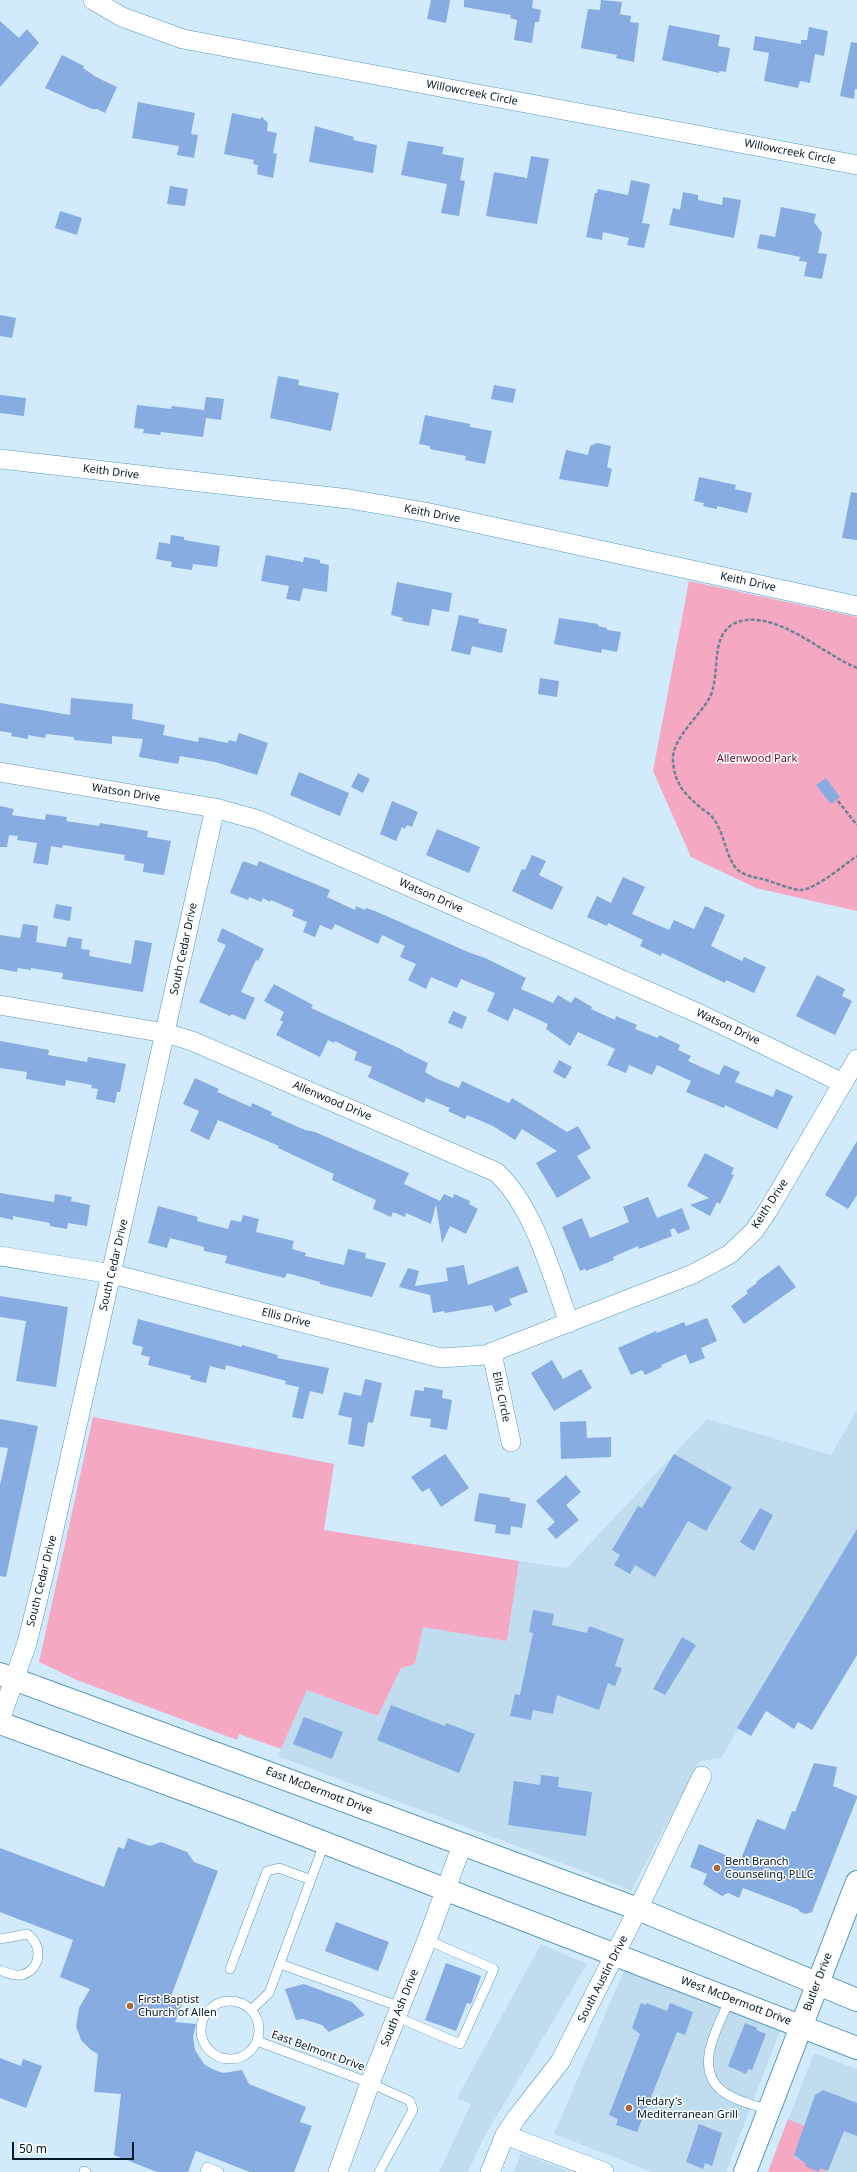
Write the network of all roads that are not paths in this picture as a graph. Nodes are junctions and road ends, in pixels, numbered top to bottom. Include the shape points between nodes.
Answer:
1 (93, 0) edge
2 (857, 165) edge
3 (0, 459) edge
4 (857, 606) edge
5 (0, 772) edge
6 (215, 808) junction
7 (0, 1005) edge
8 (165, 1033) junction
9 (857, 1059) edge
10 (843, 1083) junction
11 (0, 1256) edge
12 (112, 1274) junction
13 (569, 1323) junction
14 (494, 1352) junction
15 (511, 1442) dead end
16 (7, 1676) edge
17 (0, 1721) edge
18 (702, 1776) dead end
19 (324, 1844) junction
20 (462, 1845) junction
21 (311, 1880) junction
22 (857, 1882) edge
23 (446, 1890) junction
24 (638, 1908) junction
25 (0, 1939) edge
26 (427, 1940) junction
27 (616, 1954) junction
28 (280, 1964) junction
29 (230, 1969) dead end
30 (0, 1970) edge
31 (818, 1982) junction
32 (730, 1998) junction
33 (857, 2000) edge
34 (251, 2010) junction
35 (399, 2012) junction
36 (801, 2026) junction
37 (258, 2041) junction
38 (857, 2048) edge
39 (370, 2083) junction
40 (768, 2110) junction
41 (505, 2135) junction
42 (205, 2172) edge
43 (219, 2172) edge
44 (338, 2172) edge
45 (379, 2172) edge
46 (490, 2172) edge
47 (604, 2172) edge
48 (745, 2172) edge

1 - 2 street, Willowcreek Circle via 122,17 184,39
3 - 4 street, Keith Drive via 349,499 418,510
5 - 6 street, Watson Drive
6 - 8 street, South Cedar Drive
6 - 10 street, Watson Drive via 265,824 694,1011
7 - 8 street, Allenwood Drive
8 - 12 street, South Cedar Drive
8 - 13 street, Allenwood Drive via 192,1040 496,1172 527,1216 545,1255
9 - 10 street, Keith Drive
10 - 13 street, Keith Drive via 767,1212 754,1231 730,1254 693,1274
11 - 12 street, Ellis Drive
12 - 14 street, Ellis Drive via 441,1358 485,1356
12 - 16 street, South Cedar Drive via 27,1643
13 - 14 street, Ellis Drive
14 - 15 street, Ellis Circle via 494,1363
16 - 17 street, South Cedar Drive
16 - 20 main road, East McDermott Drive
17 - 19 main road
18 - 24 street, South Austin Drive
19 - 21 lane
19 - 23 main road
20 - 23 street, South Ash Drive
20 - 24 main road, East McDermott Drive
21 - 28 lane
21 - 29 lane via 279,1868 267,1871
22 - 31 main road, Butler Drive
23 - 26 street, South Ash Drive
23 - 27 main road
24 - 27 street, South Austin Drive
24 - 31 main road
25 - 30 lane via 27,1934 36,1942 39,1951 36,1965 29,1972 20,1975
26 - 35 street, South Ash Drive
26 - 35 lane via 494,1969 460,2044
27 - 32 main road, West McDermott Drive
27 - 41 street, South Austin Drive via 560,2062
28 - 34 lane via 269,1993
28 - 35 lane
31 - 33 main road
31 - 36 main road, Butler Drive
32 - 36 main road, West McDermott Drive
32 - 40 lane via 709,2051 707,2066 721,2090
34 - 37 lane via 260,2030
34 - 37 lane via 241,2003 219,2003 209,2010 203,2019 203,2042 210,2051 230,2060 251,2051
35 - 39 street, South Ash Drive
36 - 38 main road, West McDermott Drive
36 - 40 main road, Butler Drive
37 - 39 lane, East Belmont Drive
39 - 44 street, South Ash Drive
39 - 45 lane, East Belmont Drive via 410,2101 413,2110
40 - 48 main road, Butler Drive
41 - 46 street, South Austin Drive
41 - 47 street
42 - 43 lane via 207,2167

